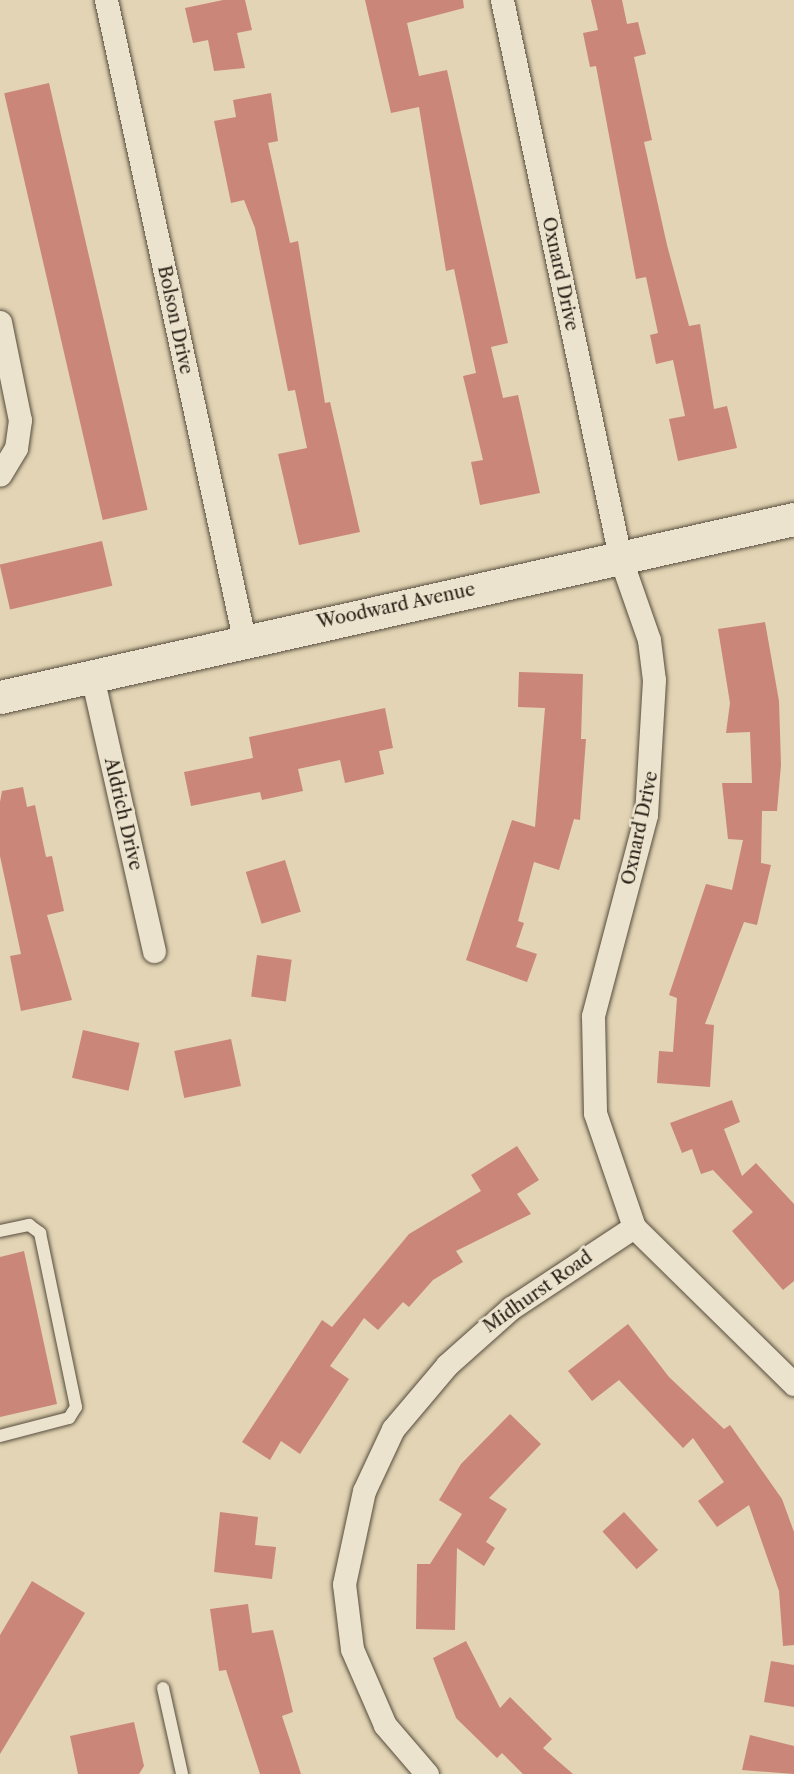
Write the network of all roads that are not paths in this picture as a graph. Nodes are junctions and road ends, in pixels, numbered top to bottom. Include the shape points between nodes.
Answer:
1 (106, 0) edge
2 (502, 0) edge
3 (0, 322) edge
4 (0, 475) edge
5 (794, 519) edge
6 (620, 557) junction
7 (244, 639) junction
8 (92, 676) junction
9 (0, 697) edge
10 (154, 951) dead end
11 (634, 1227) junction
12 (0, 1231) edge
13 (794, 1384) edge
14 (0, 1436) edge
15 (163, 1688) dead end
16 (182, 1774) edge
17 (427, 1774) edge

1 - 7 street, Bolson Drive
2 - 6 street, Oxnard Drive
3 - 4 street via 20,420 16,448
5 - 6 main road, Woodward Avenue
6 - 7 main road, Woodward Avenue
6 - 11 street, Oxnard Drive via 649,640 653,767 636,859 598,990 590,1078 604,1153
7 - 8 main road, Woodward Avenue
8 - 9 main road, Woodward Avenue
8 - 10 street, Aldrich Drive
11 - 13 street, Oxnard Drive
11 - 17 street, Midhurst Road via 511,1308 447,1365 393,1429 363,1491 345,1573 352,1649 385,1725
12 - 14 lane via 29,1225 40,1233 76,1407 69,1418
15 - 16 lane

